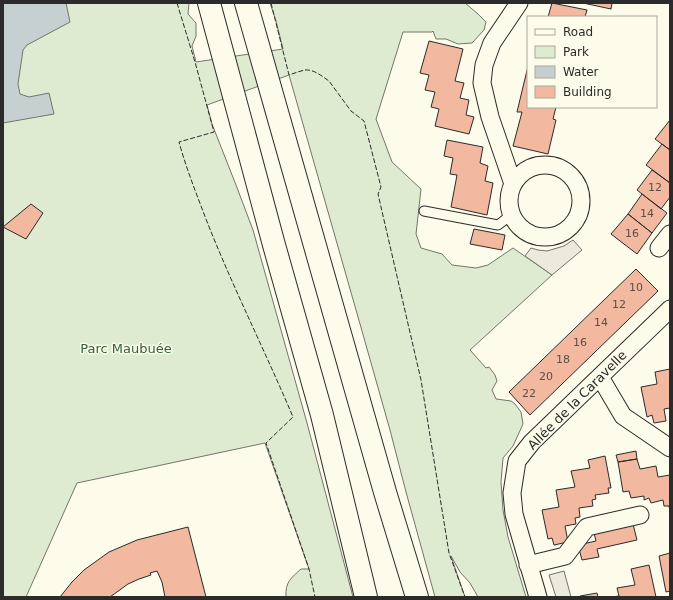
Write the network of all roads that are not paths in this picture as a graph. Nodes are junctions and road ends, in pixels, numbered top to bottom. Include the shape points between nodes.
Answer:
1 (209, 3) edge
2 (246, 3) edge
3 (519, 3) edge
4 (513, 184) junction
5 (424, 211) dead end
6 (511, 215) junction
7 (670, 234) edge
8 (659, 248) dead end
9 (670, 310) edge
10 (600, 377) junction
11 (670, 448) edge
12 (640, 515) dead end
13 (528, 565) junction
14 (366, 597) edge
15 (417, 597) edge
16 (538, 597) edge

1 - 14 highway via 322,415
2 - 15 highway
3 - 4 street via 492,43 484,65 482,83 490,117
4 - 6 street via 509,194
4 - 6 street via 530,168 541,165 553,166 564,170 573,178 579,188 581,200 574,223 557,235 532,235 517,224
5 - 6 lane via 498,225
7 - 8 street
9 - 10 street, Allée de la Caravelle
10 - 11 street via 622,416
10 - 13 street, Allée de la Caravelle via 532,442 517,462 512,493 514,514
12 - 13 street via 587,527 565,556
13 - 16 street, Allée de la Caravelle

